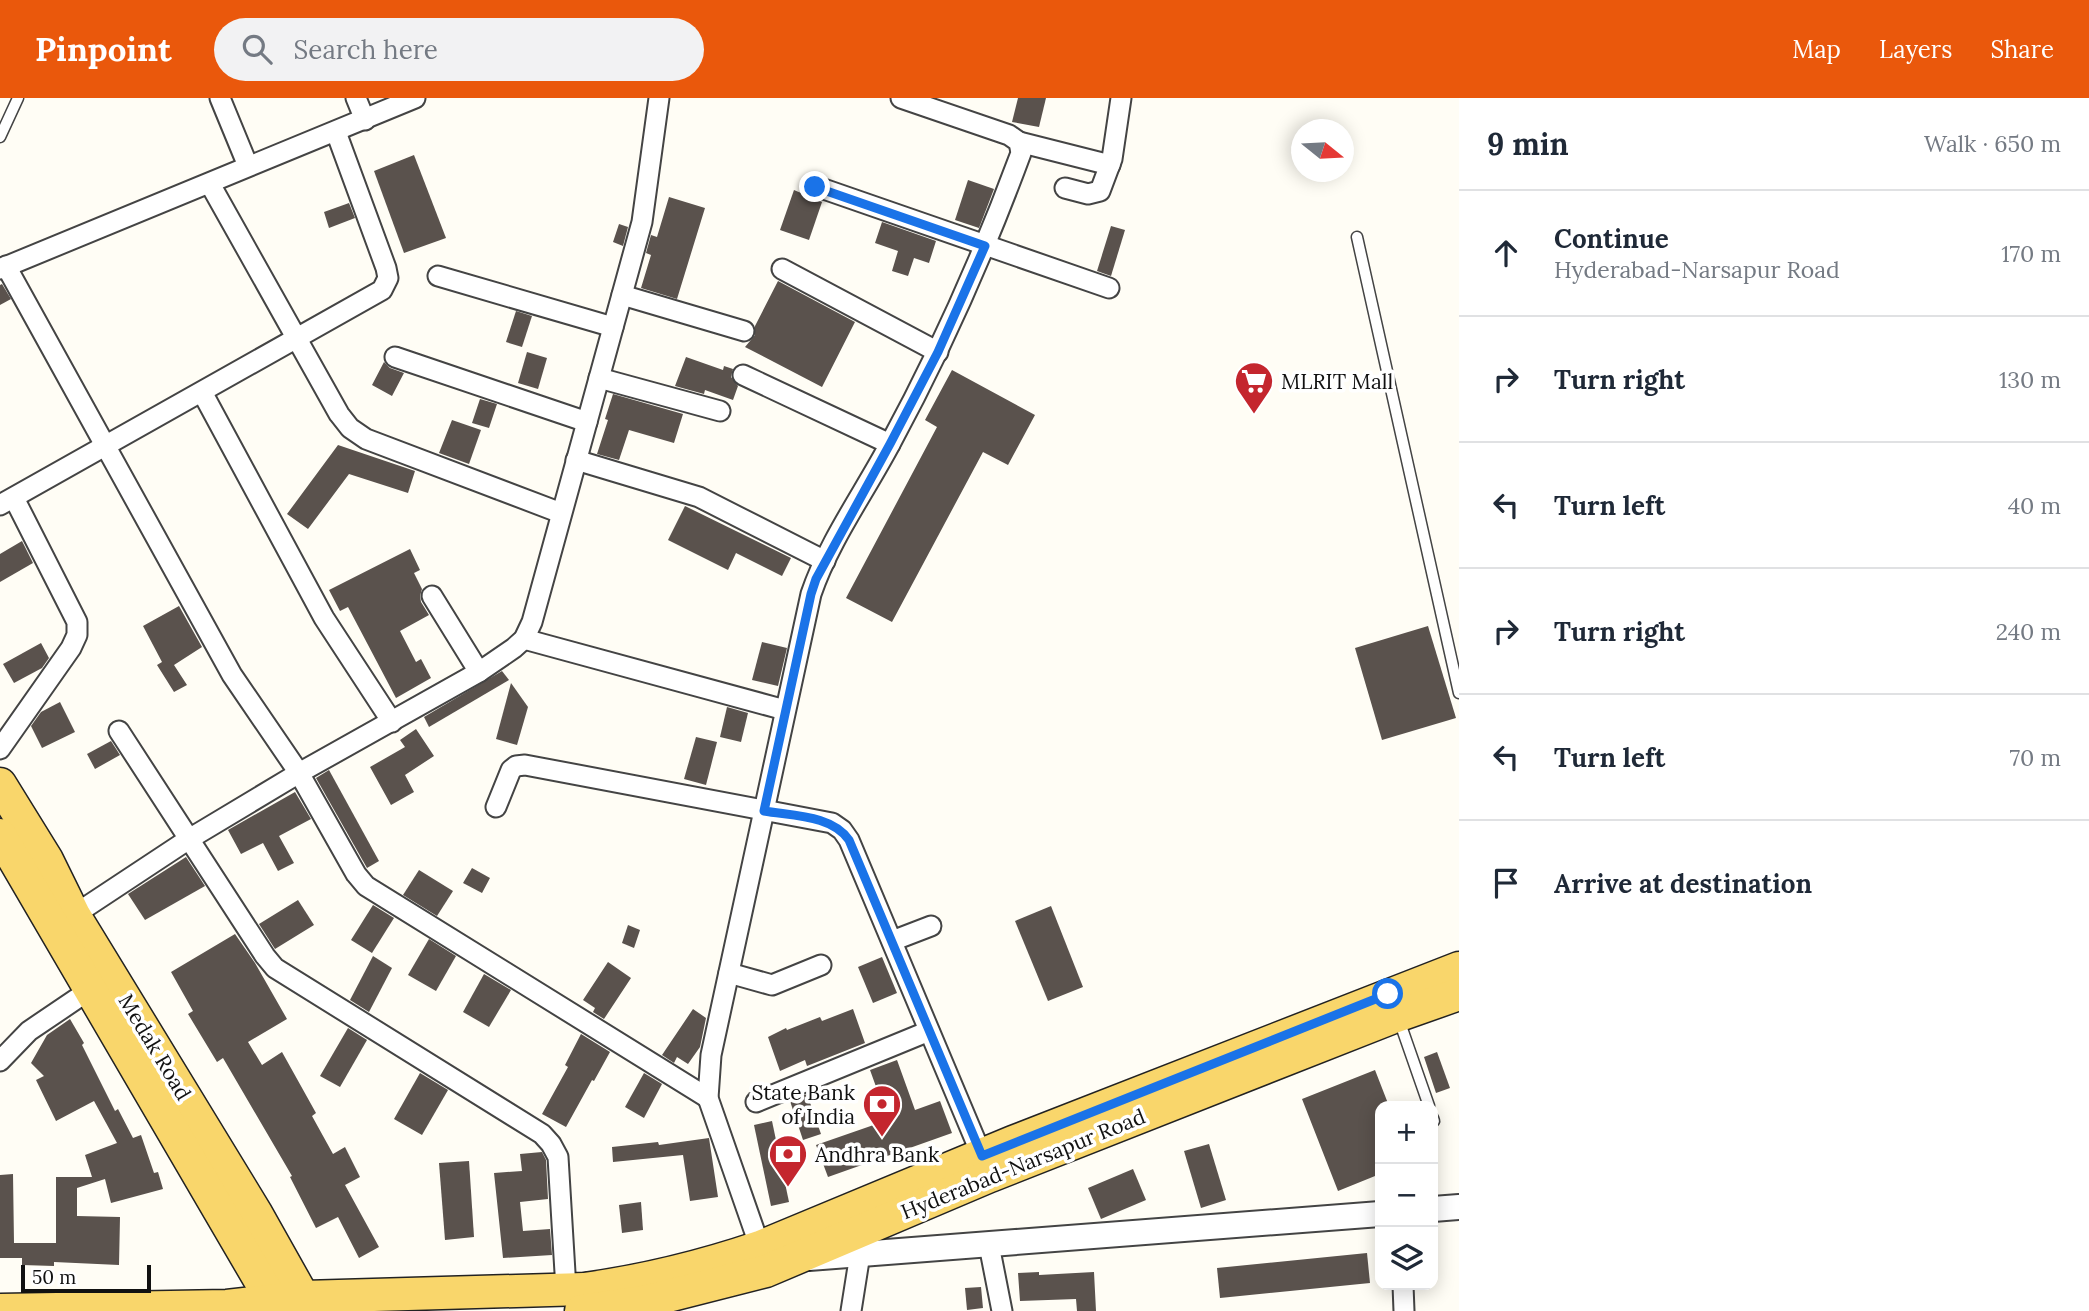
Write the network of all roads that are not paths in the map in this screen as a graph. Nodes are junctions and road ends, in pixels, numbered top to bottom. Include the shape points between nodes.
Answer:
1 (18, 98) edge
2 (220, 98) edge
3 (356, 98) edge
4 (415, 98) edge
5 (659, 98) edge
6 (901, 98) edge
7 (1121, 98) edge
8 (365, 120) junction
9 (336, 132) junction
10 (0, 137) edge
11 (1019, 142) junction
12 (1110, 165) junction
13 (248, 166) junction
14 (210, 184) junction
15 (815, 187) dead end
16 (1065, 188) dead end
17 (1357, 237) dead end
18 (985, 246) junction
19 (3, 268) edge
20 (782, 268) dead end
21 (438, 276) dead end
22 (1109, 288) dead end
23 (622, 295) junction
24 (613, 327) junction
25 (744, 331) dead end
26 (297, 337) junction
27 (938, 352) junction
28 (394, 357) dead end
29 (743, 375) dead end
30 (599, 378) junction
31 (202, 392) junction
32 (720, 411) dead end
33 (587, 422) junction
34 (890, 444) junction
35 (107, 446) junction
36 (576, 460) junction
37 (7, 502) edge
38 (561, 513) junction
39 (825, 561) junction
40 (432, 596) dead end
41 (524, 639) junction
42 (479, 671) junction
43 (1459, 692) edge
44 (785, 710) junction
45 (392, 722) junction
46 (119, 731) dead end
47 (0, 749) edge
48 (299, 773) junction
49 (2, 791) edge
50 (496, 807) dead end
51 (764, 811) junction
52 (1, 839) edge
53 (189, 839) junction
54 (74, 915) junction
55 (931, 926) dead end
56 (891, 941) junction
57 (821, 965) dead end
58 (1459, 968) edge
59 (729, 973) junction
60 (91, 989) junction
61 (1459, 994) edge
62 (1397, 1016) junction
63 (929, 1031) junction
64 (0, 1061) edge
65 (708, 1098) junction
66 (1427, 1101) edge
67 (756, 1102) dead end
68 (982, 1156) junction
69 (1459, 1207) edge
70 (1438, 1209) edge
71 (1375, 1214) edge
72 (989, 1245) junction
73 (760, 1247) junction
74 (803, 1254) junction
75 (860, 1254) junction
76 (1403, 1290) edge
77 (573, 1300) edge
78 (291, 1305) edge
79 (0, 1310) edge
80 (851, 1311) edge
81 (1002, 1311) edge
82 (1404, 1311) edge

1 - 10 lane
2 - 13 street
3 - 8 street
4 - 8 street
5 - 23 street via 642,222
6 - 11 street
7 - 12 street
8 - 9 street
9 - 13 street
9 - 26 street via 387,278 382,290
11 - 12 street
11 - 18 street via 1021,153
12 - 16 street via 1100,191 1088,194
13 - 14 street
14 - 19 street
14 - 26 street
15 - 18 street
17 - 43 lane
18 - 22 street
18 - 27 street
19 - 35 street
20 - 27 street
21 - 24 street
23 - 24 street
23 - 25 street
24 - 30 street
26 - 31 street
26 - 38 street via 339,414 366,439
27 - 34 street
28 - 33 street
29 - 34 street
30 - 32 street
30 - 33 street
31 - 35 street
31 - 45 street via 324,618
33 - 36 street
34 - 39 street
35 - 37 street
35 - 48 street via 232,675
36 - 38 street
36 - 39 street via 699,497
37 - 47 street via 78,622 71,649
38 - 41 street
39 - 44 street via 811,594
40 - 42 street
41 - 42 street
41 - 44 street
42 - 45 street
44 - 51 street
45 - 48 street
46 - 53 street
48 - 53 street
48 - 65 street via 366,886
49 - 54 main road, Medak Road via 47,860
50 - 51 street via 511,770 525,765
51 - 56 street via 832,823 842,830
51 - 59 street
52 - 60 main road
53 - 54 street
53 - 77 street via 275,968 542,1134 551,1144 558,1157
54 - 78 main road, Medak Road via 256,1213
55 - 56 street
56 - 63 street
57 - 59 street via 772,985
58 - 68 main road, Hyderabad-Narsapur Road
59 - 65 street via 711,1055
60 - 64 street via 29,1031
60 - 78 main road
61 - 62 main road, Hyderabad-Narsapur Road
62 - 66 lane
62 - 74 main road, Hyderabad-Narsapur Road
63 - 67 street
63 - 68 street
65 - 73 street
68 - 73 main road, Hyderabad-Narsapur Road
69 - 70 street
71 - 72 street
72 - 75 street
72 - 81 street
73 - 77 main road, Hyderabad-Narsapur Road via 612,1285
74 - 75 street via 815,1259
74 - 77 main road, Hyderabad-Narsapur Road via 766,1271 648,1301
75 - 80 street
76 - 82 street
77 - 78 main road, Hyderabad-Narsapur Road
78 - 79 main road, Hyderabad-Narsapur Road

